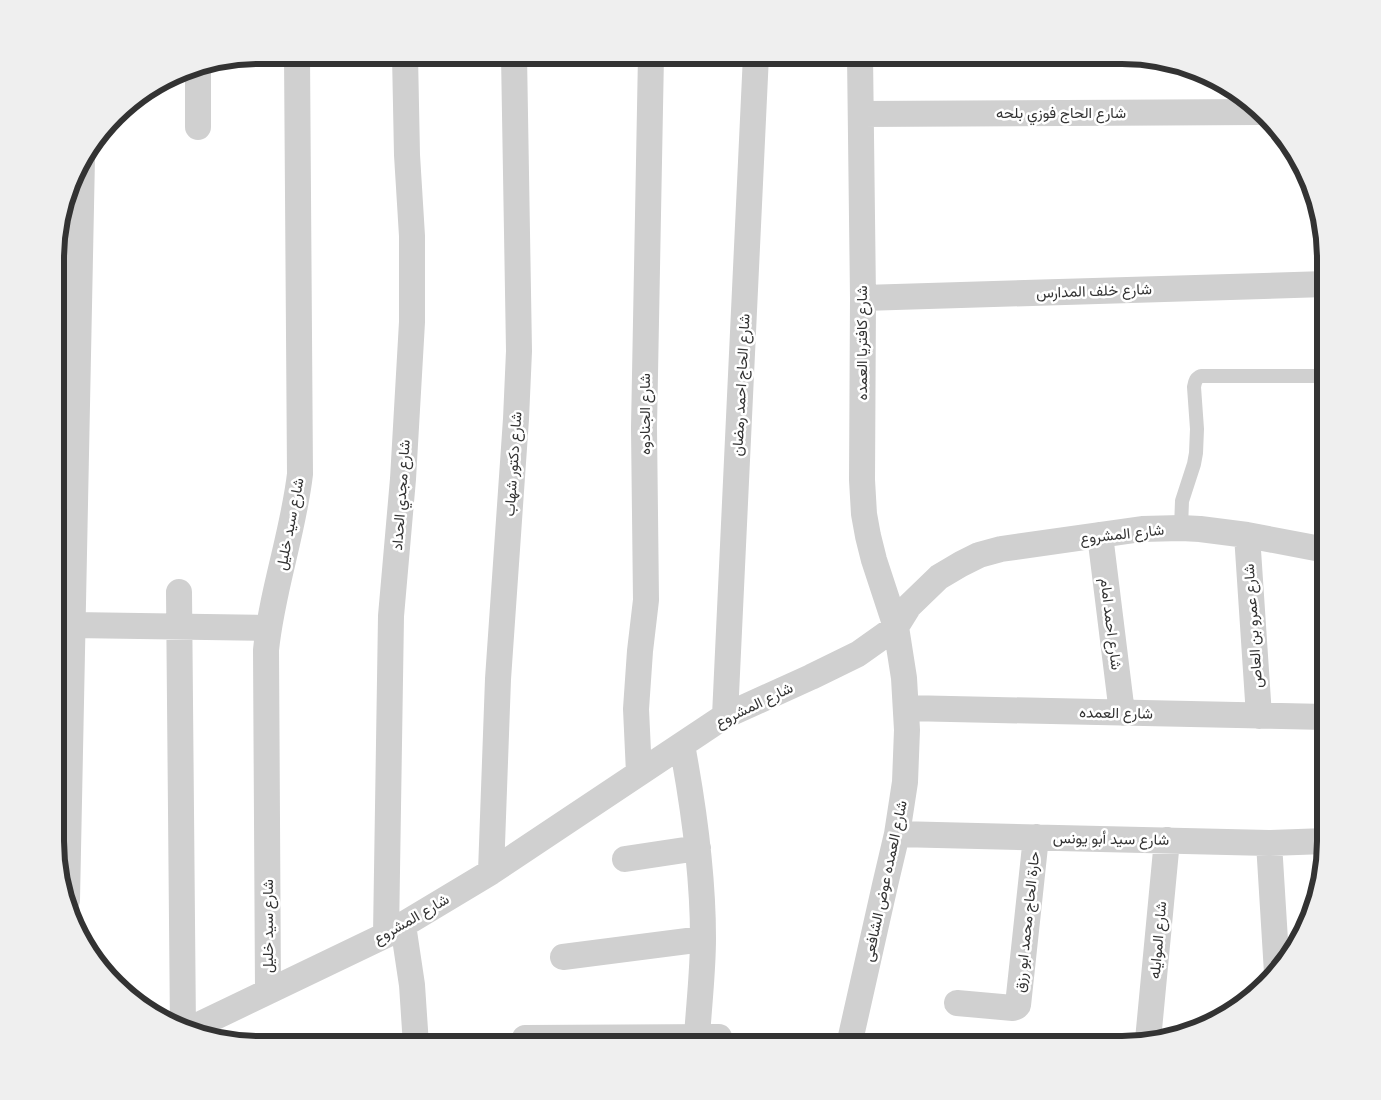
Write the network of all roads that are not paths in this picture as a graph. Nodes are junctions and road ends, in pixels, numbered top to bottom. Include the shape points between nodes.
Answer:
1 (297, 64) edge
2 (405, 64) edge
3 (514, 64) edge
4 (651, 64) edge
5 (756, 64) edge
6 (860, 64) edge
7 (198, 73) edge
8 (1251, 112) edge
9 (861, 114) junction
10 (198, 127) dead end
11 (81, 180) edge
12 (1317, 284) edge
13 (863, 298) junction
14 (1317, 376) edge
15 (67, 406) edge
16 (1181, 528) junction
17 (1100, 535) junction
18 (1247, 535) junction
19 (1317, 548) edge
20 (179, 592) dead end
21 (73, 625) junction
22 (179, 626) junction
23 (896, 627) junction
24 (268, 628) junction
25 (906, 708) junction
26 (1122, 713) junction
27 (725, 716) junction
28 (1258, 716) junction
29 (1317, 717) edge
30 (682, 745) junction
31 (639, 773) junction
32 (897, 834) junction
33 (1036, 837) junction
34 (1168, 840) junction
35 (1317, 841) edge
36 (1269, 842) junction
37 (698, 848) junction
38 (624, 859) dead end
39 (491, 872) junction
40 (68, 885) edge
41 (394, 930) junction
42 (703, 939) junction
43 (563, 957) dead end
44 (1276, 961) edge
45 (268, 991) junction
46 (957, 1003) dead end
47 (185, 1021) edge
48 (196, 1026) edge
49 (1149, 1035) edge
50 (415, 1036) edge
51 (708, 1036) edge
52 (851, 1036) edge

1 - 24 street, شارع سيد خليل via 300,474 297,502
2 - 41 street, شارع مجدي الحداد via 412,322 391,616
3 - 39 street, شارع دكتور شهاب via 519,351 498,679
4 - 31 street, شارع الجنادوه via 644,428 646,600 636,708
5 - 27 street, شارع الحاج احمد رمضان
6 - 9 street, شارع كافتريا العمده
7 - 10 street
8 - 9 street, شارع الحاج فوزي بلحه
9 - 13 street, شارع كافتريا العمده
11 - 15 street
12 - 13 street, شارع خلف المدارس
13 - 23 street, شارع كافتريا العمده via 864,514 874,560
14 - 16 lane via 1197,378 1194,387 1196,452 1182,500
15 - 21 street
16 - 17 street, شارع المشروع
16 - 18 street, شارع المشروع
17 - 23 street, شارع المشروع via 979,555 939,577 909,606
17 - 26 street, شارع احمد امام
18 - 19 street, شارع المشروع
18 - 28 street, شارع عمرو بن العاص
20 - 22 street
21 - 22 street
21 - 40 street
22 - 24 street
22 - 47 street
23 - 25 street, شارع العمده عوض الشافعى
23 - 27 street, شارع المشروع via 858,654
24 - 45 street, شارع سيد خليل
25 - 26 street, شارع العمده
25 - 32 street, شارع العمده عوض الشافعى via 905,782
26 - 28 street, شارع العمده
27 - 30 street, شارع المشروع
28 - 29 street, شارع العمده
30 - 31 street, شارع المشروع
30 - 37 street
31 - 39 street, شارع المشروع
32 - 33 street, شارع سيد أبو يونس
32 - 52 street, شارع العمده عوض الشافعى
33 - 34 street, شارع سيد أبو يونس
33 - 46 street, حارة الحاج محمد ابو رزق via 1018,1005 1013,1008
34 - 36 street, شارع سيد أبو يونس
34 - 49 street, شارع الموايله
35 - 36 street, شارع سيد أبو يونس
36 - 44 street
37 - 38 street
37 - 42 street
39 - 41 street, شارع المشروع
41 - 45 street, شارع المشروع
41 - 50 street, شارع مجدي الحداد via 412,985
42 - 43 street
42 - 51 street
45 - 48 street, شارع المشروع

